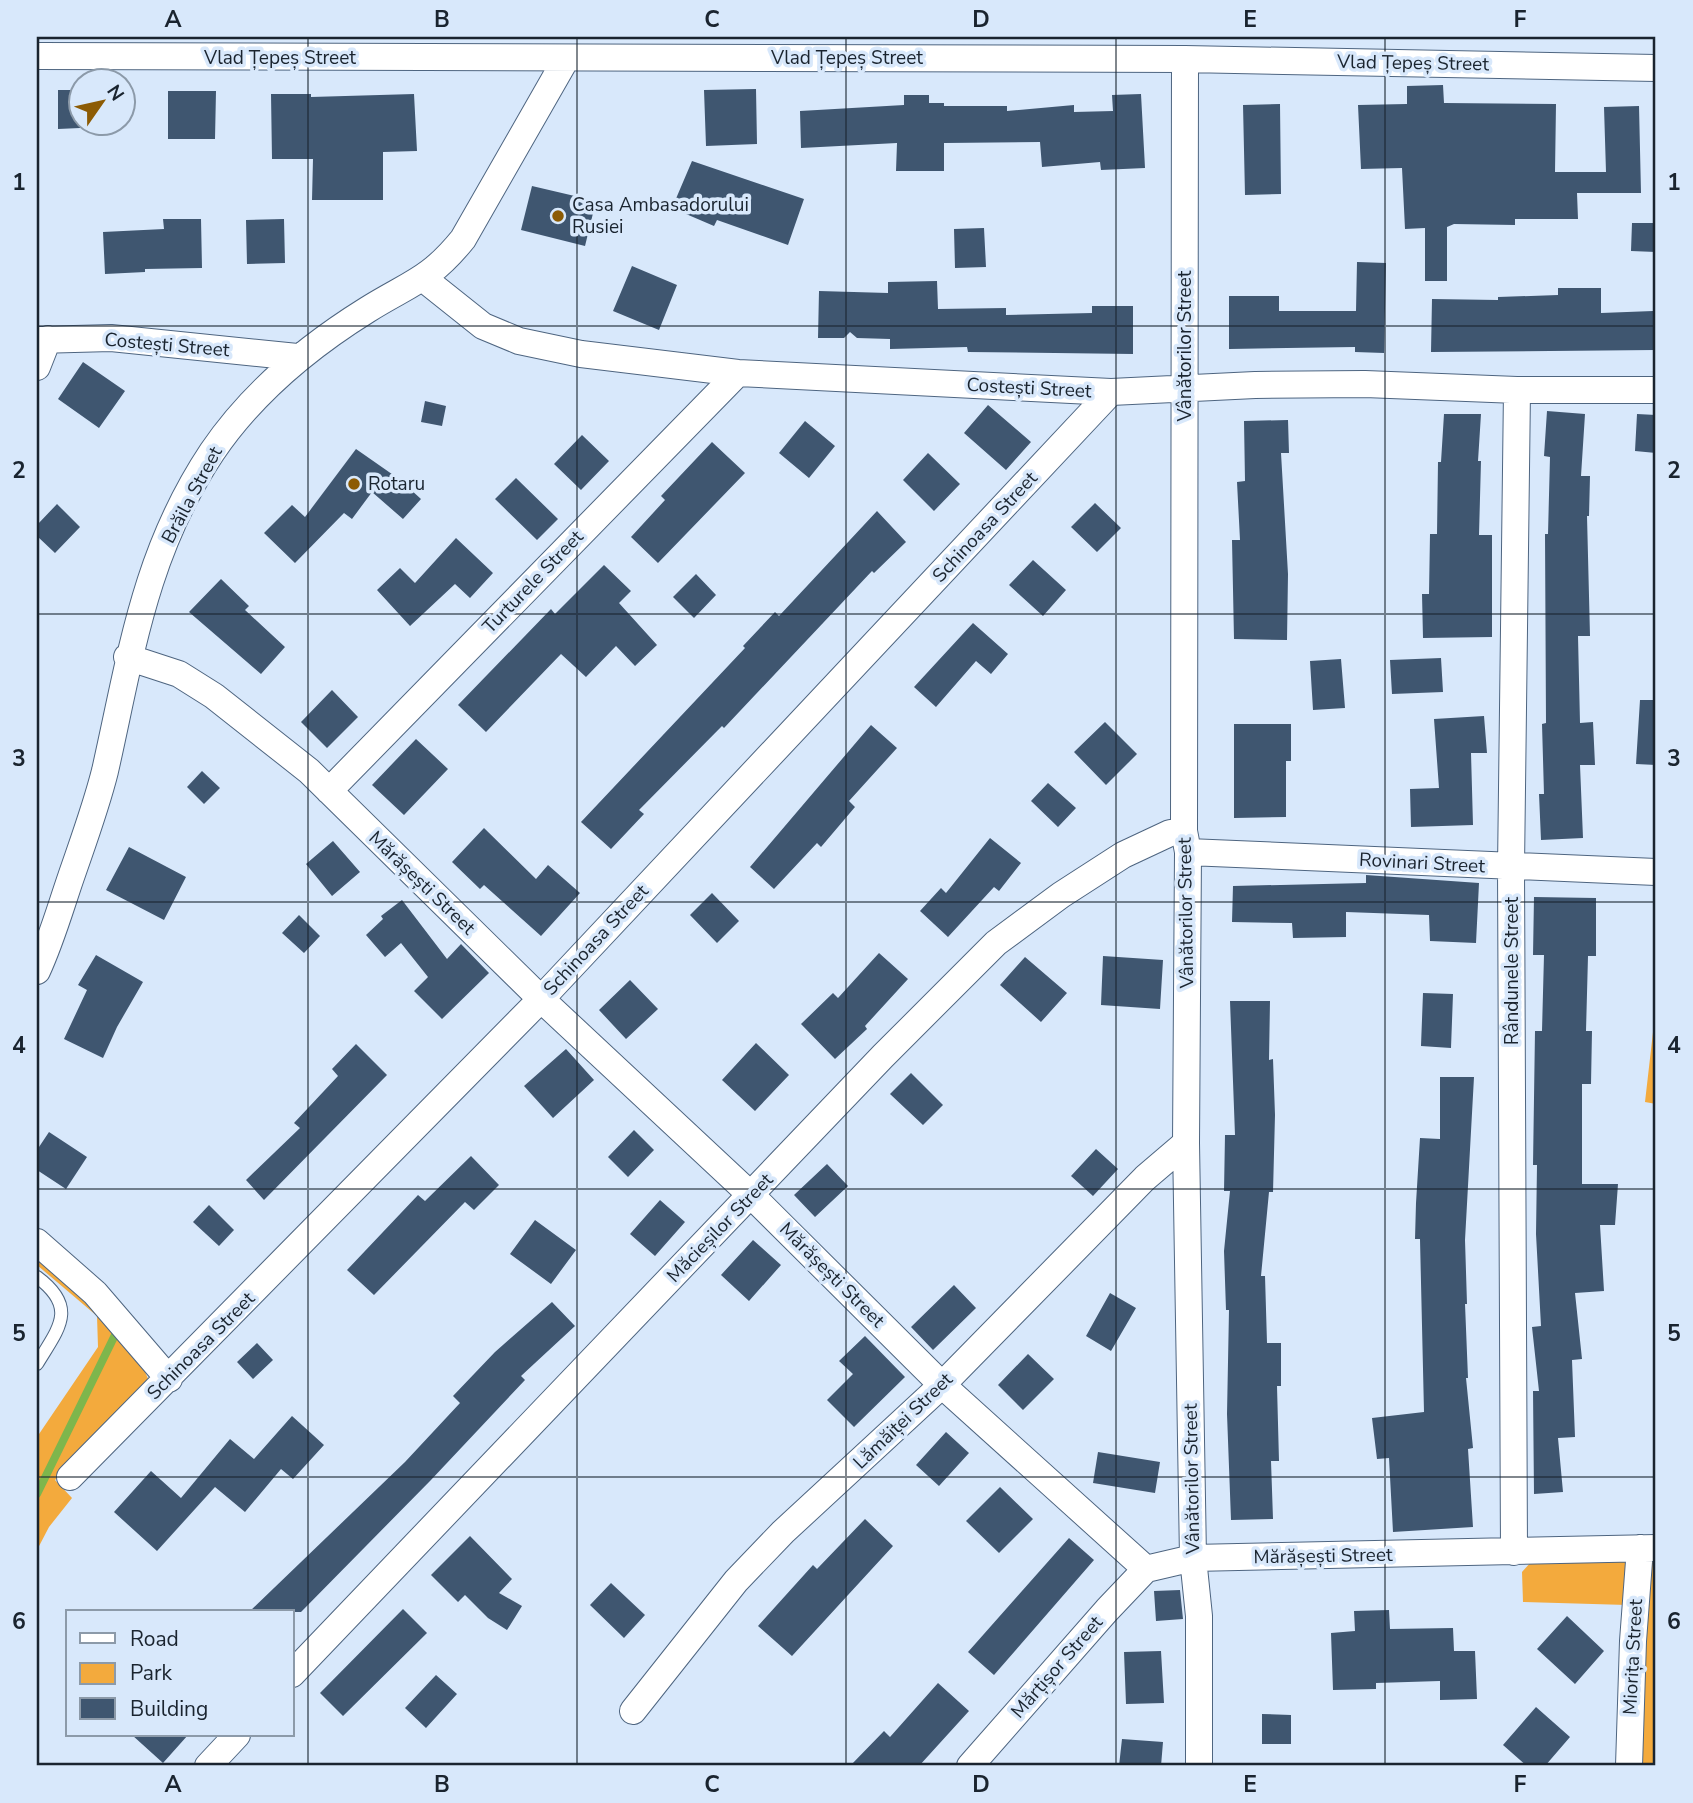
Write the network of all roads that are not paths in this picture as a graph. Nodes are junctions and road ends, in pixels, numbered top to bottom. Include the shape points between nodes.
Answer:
1 (450, 48) edge
2 (37, 56) edge
3 (566, 59) junction
4 (1185, 59) junction
5 (1656, 68) edge
6 (424, 279) junction
7 (42, 340) edge
8 (297, 357) junction
9 (37, 368) edge
10 (738, 373) junction
11 (1186, 390) junction
12 (1517, 390) junction
13 (1656, 390) edge
14 (1111, 392) junction
15 (127, 657) junction
16 (329, 791) junction
17 (1186, 842) junction
18 (1511, 868) junction
19 (1656, 872) edge
20 (37, 971) edge
21 (541, 999) junction
22 (1186, 1143) junction
23 (752, 1196) junction
24 (37, 1242) edge
25 (37, 1277) edge
26 (37, 1364) edge
27 (169, 1379) junction
28 (942, 1385) junction
29 (71, 1477) dead end
30 (1648, 1548) edge
31 (1514, 1552) junction
32 (1193, 1558) junction
33 (1146, 1569) junction
34 (294, 1672) edge
35 (633, 1711) dead end
36 (236, 1736) edge
37 (208, 1766) edge
38 (970, 1766) edge
39 (1199, 1766) edge
40 (1629, 1766) edge

1 - 2 street, Vlad Țepeș Street
1 - 3 street, Vlad Țepeș Street
3 - 4 street, Vlad Țepeș Street
3 - 6 street, Brăila Street via 463,239
4 - 5 street, Vlad Țepeș Street
4 - 11 street, Vânătorilor Street
6 - 8 street, Brăila Street via 368,309
6 - 10 street, Costești Street via 483,326 519,341 581,354
7 - 8 street, Costești Street via 111,338
7 - 9 street
8 - 15 street, Brăila Street via 247,409 194,483 146,587
10 - 14 street, Costești Street
10 - 16 street, Turturele Street
11 - 12 street, Costești Street via 1365,384
11 - 14 street, Costești Street
11 - 17 street, Vânătorilor Street
12 - 13 street, Costești Street
12 - 18 street, Rândunele Street
14 - 21 street, Schinoasa Street
15 - 16 street, Mărășești Street via 178,674 214,696 273,740
15 - 20 street, Brăila Street via 104,773
16 - 21 street, Mărășești Street
17 - 18 street, Rovinari Street
17 - 22 street, Vânătorilor Street
17 - 23 street, Măcieșilor Street via 1170,833 1124,855 996,943
18 - 19 street, Rovinari Street
18 - 31 street, Rândunele Street
21 - 23 street, Mărășești Street
21 - 27 street, Schinoasa Street
22 - 28 street, Lămăiței Street via 1145,1178
22 - 32 street, Vânătorilor Street
23 - 28 street, Mărășești Street
23 - 34 street, Măcieșilor Street
24 - 27 street via 95,1293
25 - 26 lane via 56,1296 62,1319
27 - 29 street, Schinoasa Street
28 - 33 street, Mărășești Street
28 - 35 street, Lămăiței Street via 736,1581
30 - 31 street, Mărășești Street
30 - 40 street, Miorița Street via 1633,1641
31 - 32 street, Mărășești Street
32 - 33 street, Mărășești Street
32 - 39 street, Vânătorilor Street via 1199,1616
33 - 38 street, Mărțișor Street
36 - 37 street

